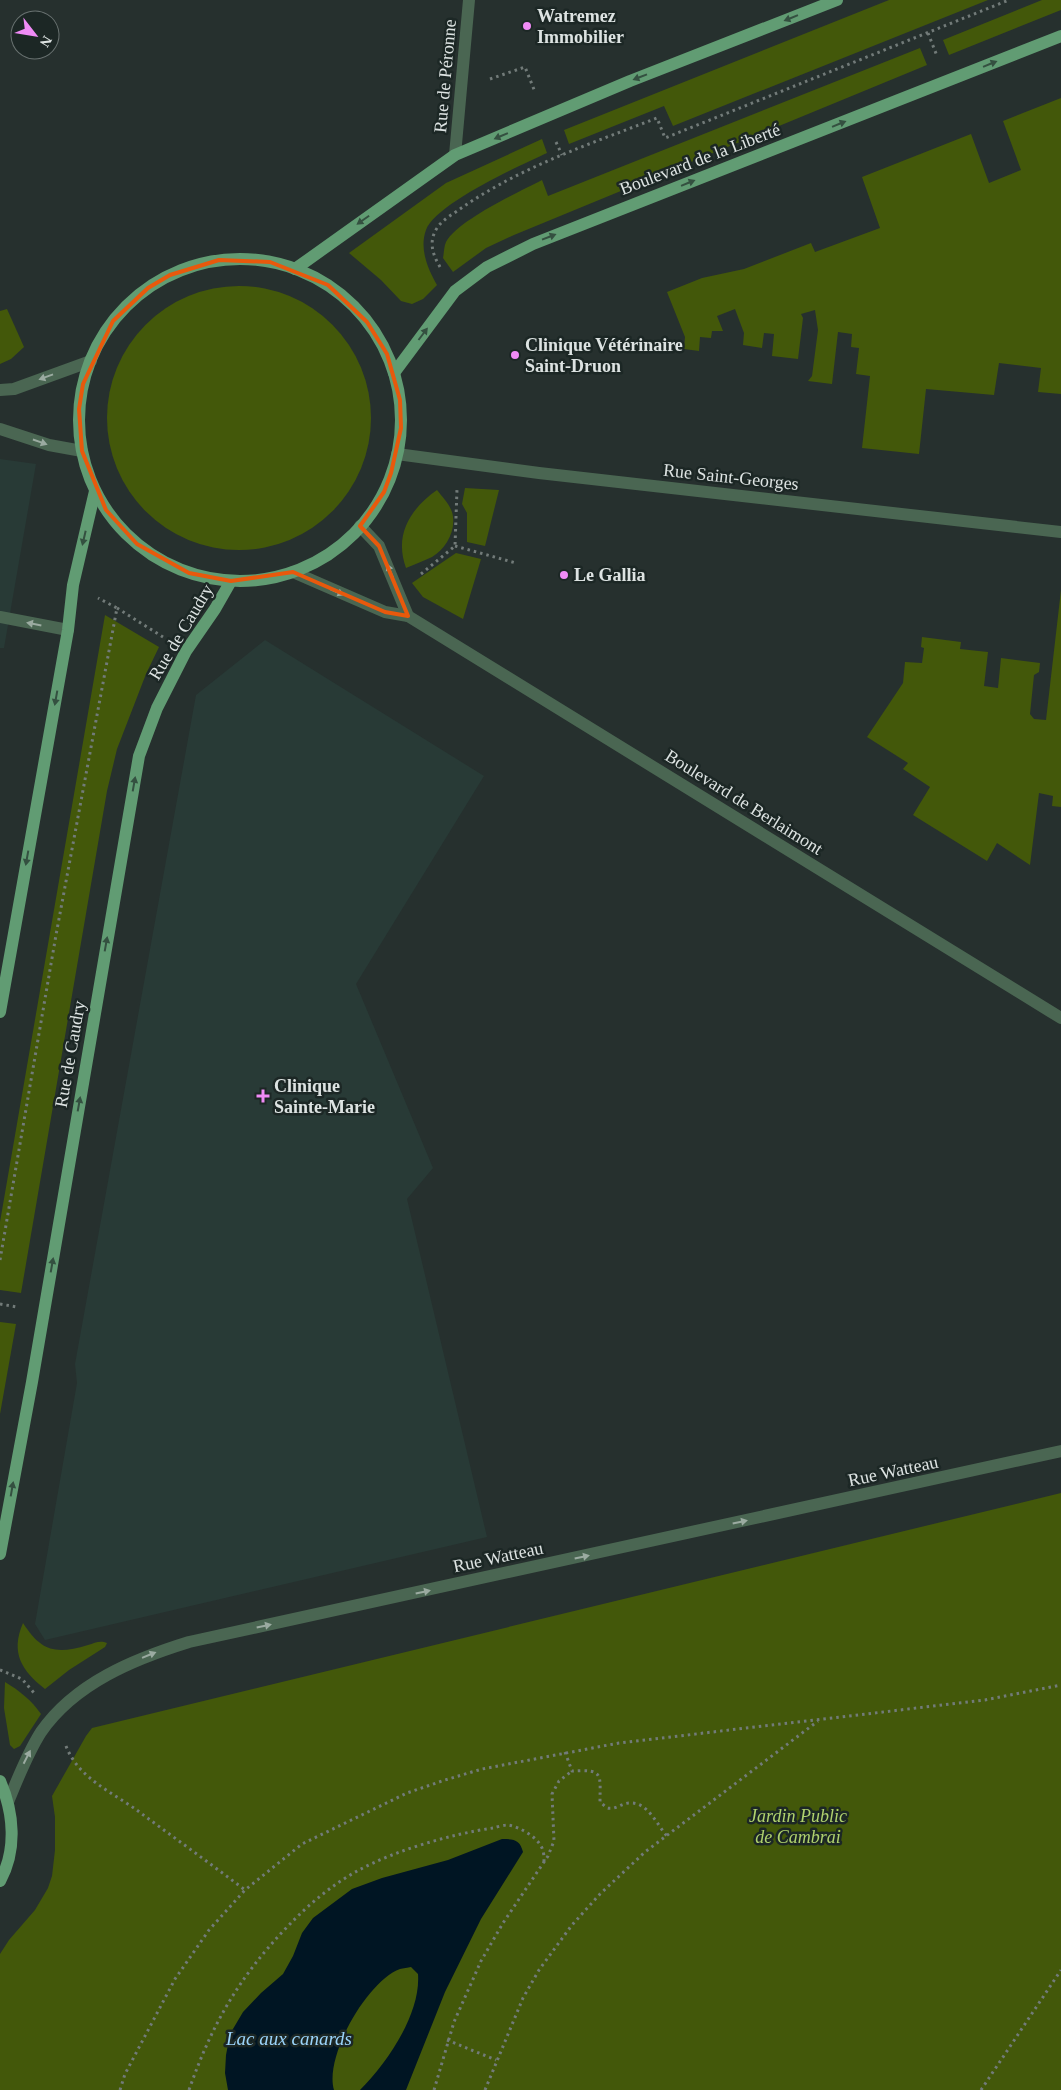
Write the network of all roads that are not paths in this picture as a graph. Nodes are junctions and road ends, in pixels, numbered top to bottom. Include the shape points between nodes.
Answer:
1 (469, 0) edge
2 (837, 0) edge
3 (1061, 36) edge
4 (456, 155) junction
5 (295, 268) junction
6 (91, 361) junction
7 (394, 373) junction
8 (0, 390) edge
9 (0, 429) edge
10 (82, 451) junction
11 (397, 454) junction
12 (95, 491) junction
13 (360, 526) junction
14 (1061, 532) edge
15 (293, 572) junction
16 (231, 581) junction
17 (408, 616) junction
18 (0, 617) edge
19 (68, 630) junction
20 (0, 1012) edge
21 (1061, 1018) edge
22 (1061, 1451) edge
23 (0, 1554) edge
24 (0, 1781) edge
25 (8, 1802) junction
26 (0, 1881) edge

1 - 4 street, Rue de Péronne
2 -> 4 main road via 630,81
7 -> 3 main road, Boulevard de la Liberté via 454,291 487,267 533,244
4 -> 5 main road
5 - 6 main road via 244,259 211,262 170,275 129,303 113,321
5 - 7 main road via 328,285 356,308 378,336
6 -> 8 street via 14,389
6 - 10 main road via 79,409
7 - 11 main road via 400,400 401,428
9 -> 10 street via 49,445
10 - 12 main road
11 - 13 main road via 384,492
11 - 14 street, Rue Saint-Georges
12 - 16 main road via 119,527 158,558 189,573
12 -> 19 main road via 73,585
13 - 15 main road via 330,553
17 -> 13 street via 380,546
15 - 16 main road via 262,580
15 -> 17 street, Boulevard de Berlaimont via 385,612
23 -> 16 main road, Rue de Caudry via 139,756 157,708 186,651
17 - 21 street, Boulevard de Berlaimont
19 -> 18 street
19 -> 20 main road
25 -> 22 street, Rue Watteau via 32,1748 52,1718 80,1692 114,1671 154,1653 189,1642
24 - 25 main road
25 - 26 main road via 12,1840 7,1866

